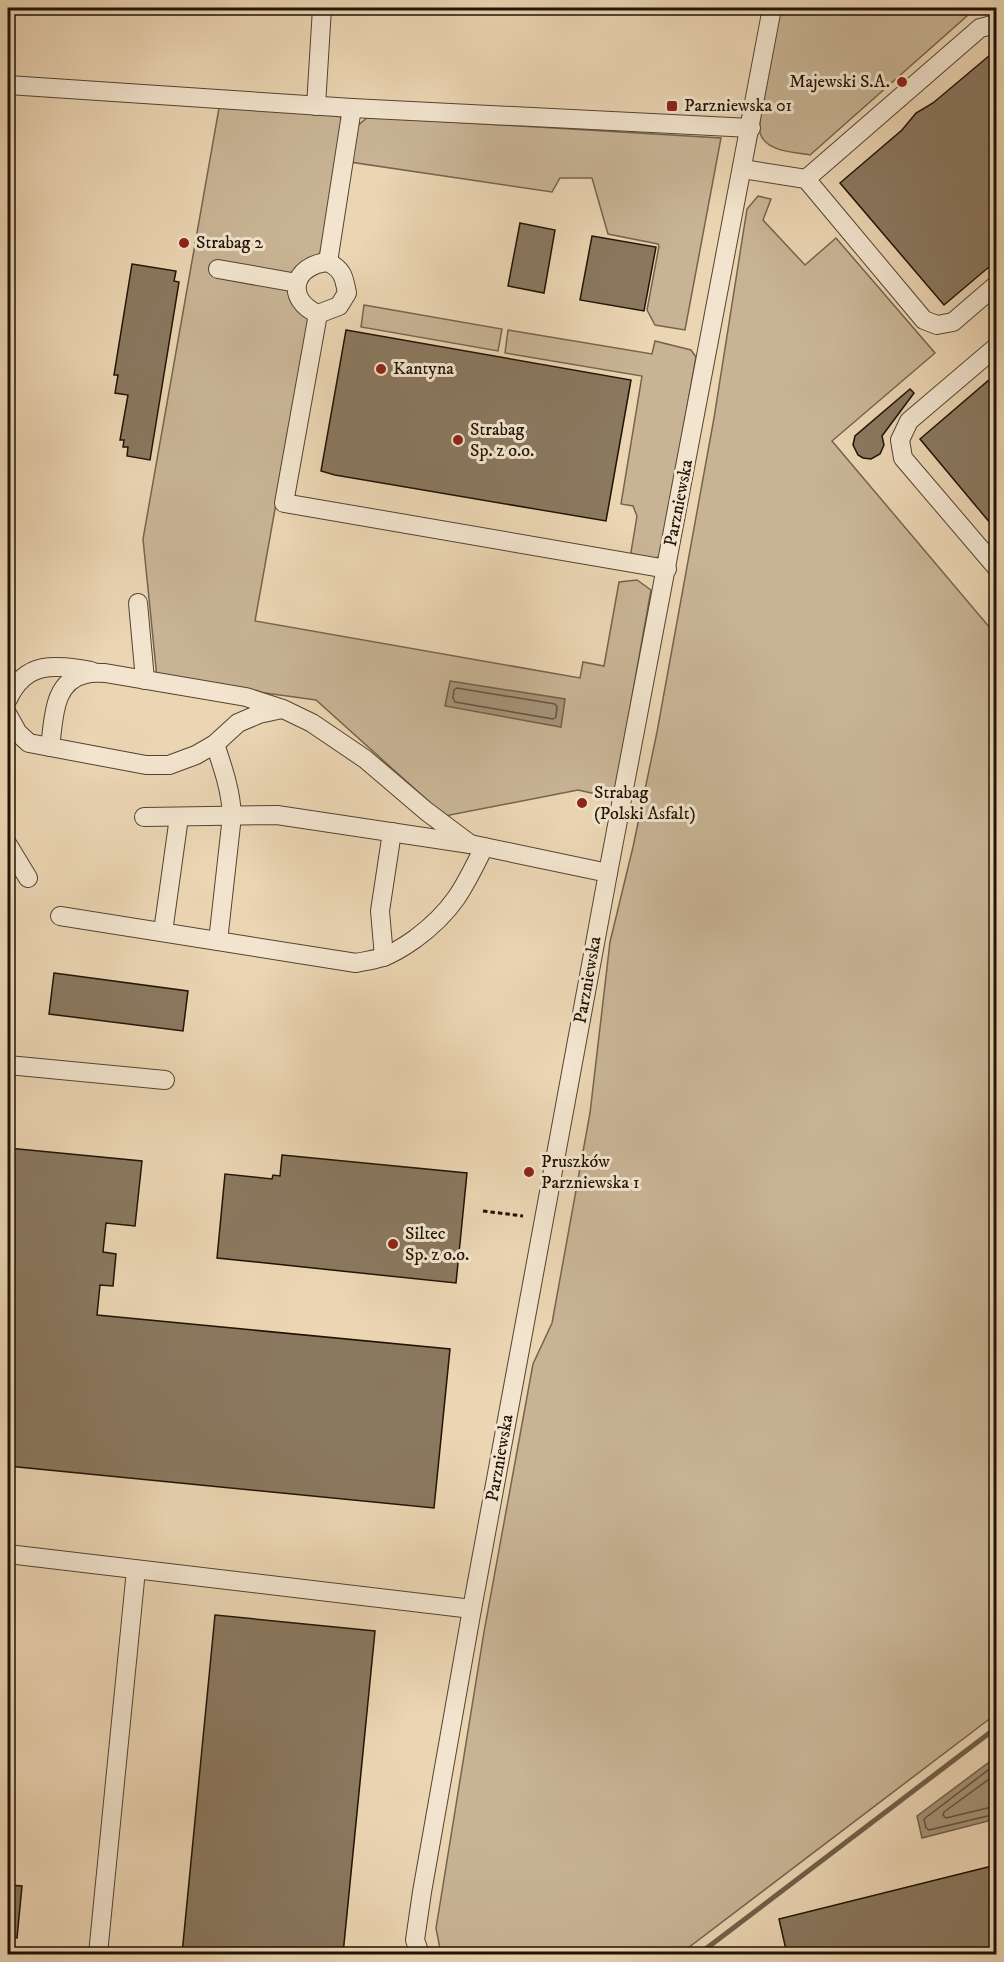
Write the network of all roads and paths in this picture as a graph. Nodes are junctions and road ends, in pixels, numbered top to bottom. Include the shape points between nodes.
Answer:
1 (322, 8) edge
2 (772, 8) edge
3 (996, 24) edge
4 (8, 85) edge
5 (316, 106) junction
6 (352, 108) junction
7 (751, 128) junction
8 (743, 169) junction
9 (806, 179) junction
10 (327, 262) junction
11 (219, 269) dead end
12 (297, 284) junction
13 (996, 285) edge
14 (318, 314) junction
15 (996, 346) edge
16 (996, 567) edge
17 (614, 571) dead end
18 (665, 575) junction
19 (138, 603) dead end
20 (105, 673) junction
21 (145, 680) junction
22 (8, 699) edge
23 (283, 709) junction
24 (8, 715) edge
25 (215, 744) junction
26 (50, 747) junction
27 (232, 816) junction
28 (144, 817) dead end
29 (178, 817) junction
30 (392, 832) junction
31 (8, 845) edge
32 (477, 846) junction
33 (608, 873) junction
34 (28, 878) dead end
35 (60, 916) dead end
36 (163, 932) junction
37 (218, 940) junction
38 (384, 957) junction
39 (8, 1065) edge
40 (165, 1080) dead end
41 (483, 1211) dead end
42 (523, 1216) dead end
43 (8, 1554) edge
44 (136, 1570) junction
45 (472, 1609) junction
46 (98, 1954) edge
47 (420, 1954) edge

1 - 5 street
2 - 7 street, Parzniewska
3 - 9 street via 980,28
4 - 5 street
5 - 6 street
6 - 7 street
6 - 10 street
7 - 8 street, Parzniewska
8 - 9 street
8 - 18 street, Parzniewska
9 - 13 street via 924,320 937,325 953,322
10 - 12 street via 305,269
10 - 14 street via 339,268 347,293 339,306
11 - 12 street
12 - 14 street via 302,303
14 - 18 street via 284,503
15 - 16 street via 909,421 900,440 903,458
17 - 18 street
18 - 33 street, Parzniewska
19 - 21 street
20 - 21 street
20 - 22 street via 43,667 29,672
20 - 26 street via 86,674 67,682 60,691
21 - 23 street via 246,697
23 - 25 street via 238,723
23 - 32 street via 312,723 365,759 426,812
24 - 26 street via 29,743
25 - 26 street via 169,765 146,765
25 - 27 street via 227,778
27 - 29 street
27 - 30 street via 278,815
27 - 37 street
28 - 29 street
29 - 36 street
30 - 32 street
30 - 38 street via 380,911
31 - 34 street
32 - 33 street
32 - 38 street via 465,885 451,908 405,947
33 - 45 street, Parzniewska
35 - 36 street
36 - 37 street
37 - 38 street via 356,963
39 - 40 street
41 - 42 path
43 - 44 street
44 - 45 street
44 - 46 street
45 - 47 street, Parzniewska via 422,1892 415,1940

